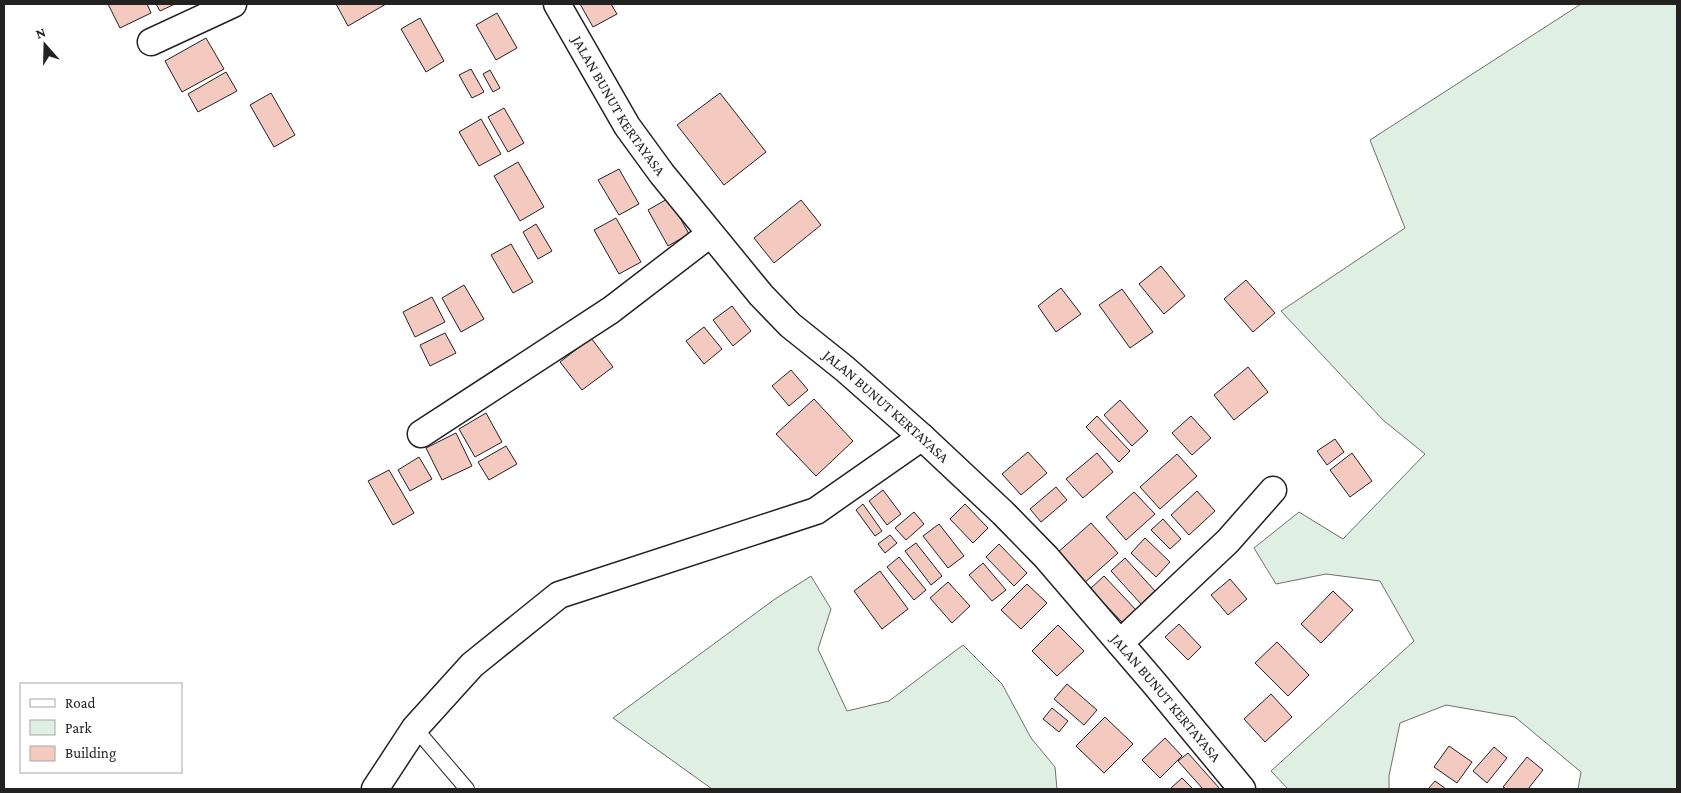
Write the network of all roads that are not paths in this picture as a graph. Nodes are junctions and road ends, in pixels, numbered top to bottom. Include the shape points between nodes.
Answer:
1 (233, 4) edge
2 (557, 4) edge
3 (150, 42) dead end
4 (710, 234) junction
5 (421, 434) dead end
6 (922, 437) junction
7 (1273, 490) dead end
8 (1120, 643) junction
9 (415, 728) junction
10 (1232, 785) edge
11 (375, 789) edge
12 (467, 789) edge

1 - 3 street
2 - 4 street, JALAN BUNUT KERTAYASA via 628,126
4 - 5 street via 611,310
4 - 6 street, JALAN BUNUT KERTAYASA via 790,325
6 - 8 street, JALAN BUNUT KERTAYASA via 1003,512
6 - 9 street via 816,511 559,595 472,665
7 - 8 street via 1228,541
8 - 10 street, JALAN BUNUT KERTAYASA
9 - 11 street
9 - 12 lane

